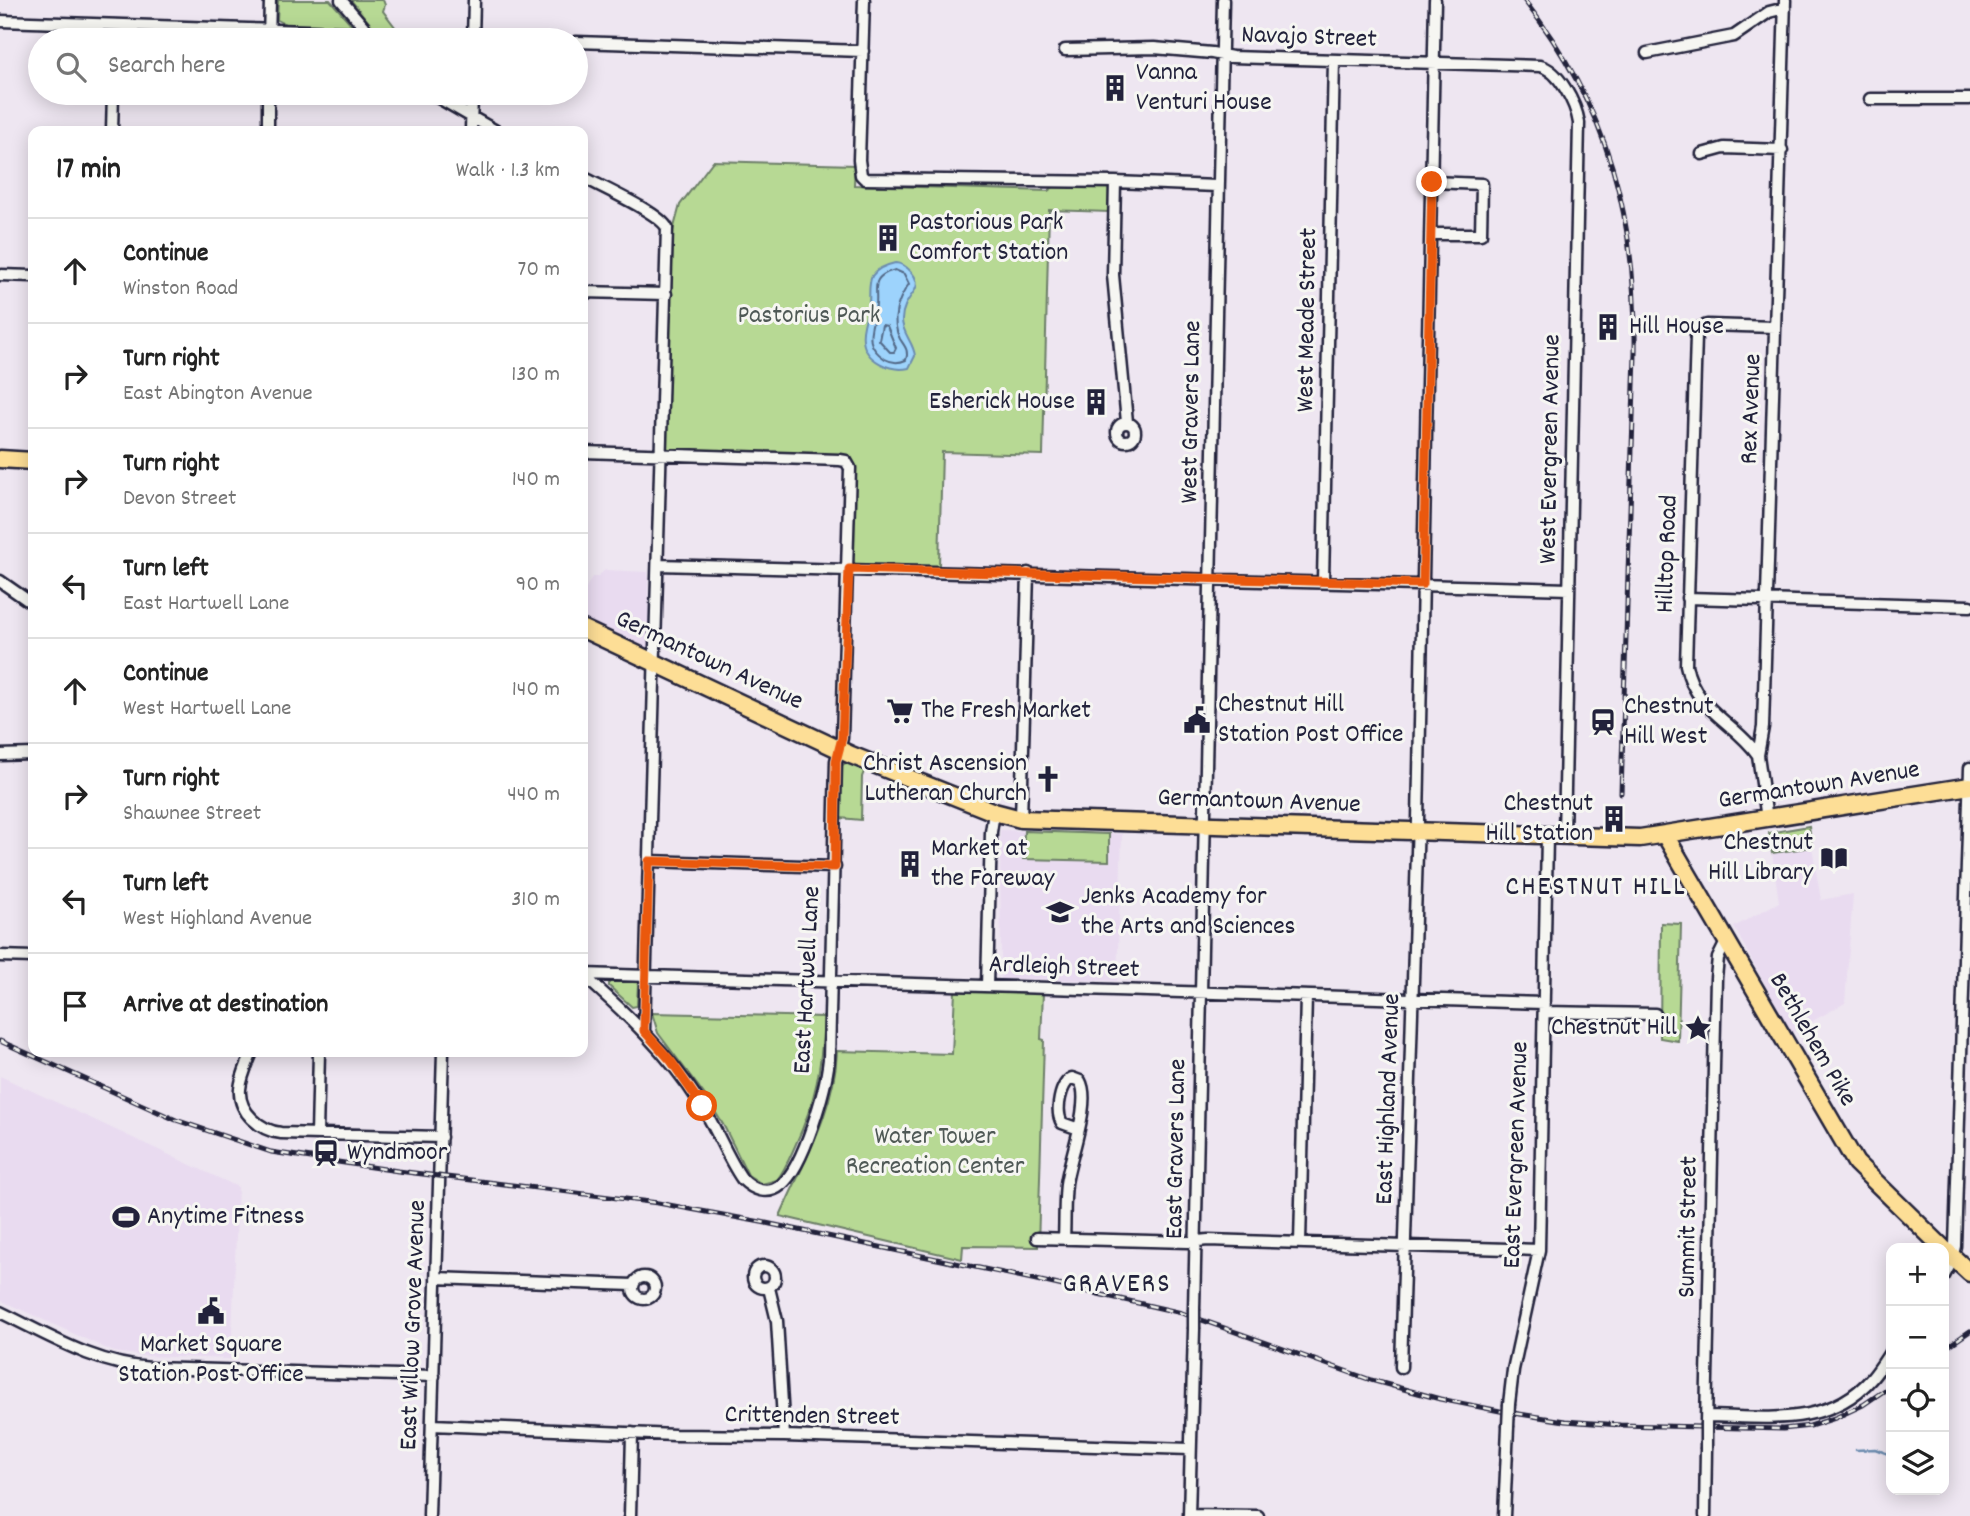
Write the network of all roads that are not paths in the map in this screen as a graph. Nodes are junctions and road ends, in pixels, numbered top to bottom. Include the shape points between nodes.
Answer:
1 (270, 0) edge
2 (341, 0) edge
3 (474, 0) edge
4 (864, 0) edge
5 (1223, 0) edge
6 (1435, 0) edge
7 (1785, 4) edge
8 (0, 21) edge
9 (115, 25) joint
10 (161, 28) edge
11 (269, 28) edge
12 (364, 28) edge
13 (473, 28) edge
14 (588, 42) edge
15 (1065, 50) dead end
16 (863, 51) junction
17 (1647, 53) dead end
18 (1221, 55) junction
19 (1334, 60) junction
20 (1434, 63) junction
21 (1552, 71) joint
22 (1870, 99) dead end
23 (1970, 99) edge
24 (113, 105) edge
25 (268, 105) edge
26 (450, 105) edge
27 (472, 105) edge
28 (471, 118) junction
29 (112, 126) edge
30 (268, 126) edge
31 (471, 126) edge
32 (486, 126) edge
33 (1782, 150) junction
34 (1702, 154) dead end
35 (588, 180) edge
36 (1115, 182) junction
37 (1432, 182) junction
38 (1217, 186) junction
39 (1430, 234) junction
40 (0, 275) edge
41 (28, 276) edge
42 (588, 292) edge
43 (666, 294) junction
44 (1775, 327) junction
45 (1127, 422) dead end
46 (588, 453) edge
47 (662, 455) junction
48 (0, 459) edge
49 (28, 461) edge
50 (658, 565) junction
51 (849, 569) junction
52 (1028, 573) junction
53 (1209, 578) junction
54 (0, 581) edge
55 (1323, 581) junction
56 (1423, 584) junction
57 (1569, 589) junction
58 (1687, 598) junction
59 (1767, 600) junction
60 (28, 601) edge
61 (1970, 606) edge
62 (588, 631) edge
63 (655, 662) junction
64 (839, 749) junction
65 (28, 754) edge
66 (0, 755) edge
67 (1758, 755) junction
68 (1970, 768) edge
69 (1970, 786) edge
70 (994, 812) junction
71 (1021, 819) junction
72 (1767, 819) junction
73 (1205, 825) junction
74 (1418, 832) junction
75 (1665, 835) junction
76 (1555, 836) junction
77 (649, 861) junction
78 (835, 867) junction
79 (1727, 940) junction
80 (0, 956) edge
81 (28, 957) edge
82 (588, 974) edge
83 (646, 976) junction
84 (588, 979) edge
85 (832, 982) junction
86 (987, 986) junction
87 (1201, 993) junction
88 (1306, 996) junction
89 (1413, 1000) junction
90 (1544, 1008) junction
91 (1655, 1014) dead end
92 (644, 1031) junction
93 (250, 1057) edge
94 (319, 1057) edge
95 (443, 1057) edge
96 (1965, 1067) edge
97 (1080, 1129) junction
98 (317, 1134) junction
99 (441, 1137) junction
100 (1037, 1238) dead end
101 (1064, 1239) junction
102 (1196, 1241) junction
103 (1300, 1242) junction
104 (1937, 1243) edge
105 (1947, 1243) edge
106 (1405, 1246) junction
107 (1539, 1250) junction
108 (1949, 1255) edge
109 (1970, 1273) edge
110 (436, 1278) junction
111 (633, 1286) dead end
112 (769, 1288) dead end
113 (0, 1312) edge
114 (1886, 1359) edge
115 (1401, 1367) dead end
116 (434, 1376) junction
117 (1707, 1420) junction
118 (432, 1425) junction
119 (632, 1433) junction
120 (784, 1436) junction
121 (1190, 1449) junction
122 (429, 1516) edge
123 (630, 1516) edge
124 (1189, 1516) edge
125 (1258, 1516) edge
126 (1504, 1516) edge
127 (1704, 1516) edge

1 - 11 street
2 - 12 street
3 - 13 street
4 - 16 street
5 - 18 street, West Gravers Lane
6 - 20 street, East Highland Avenue
7 - 17 street via 1734,36
7 - 33 street, Rex Avenue
8 - 9 street
9 - 10 street
14 - 16 street
15 - 18 street, Navajo Street via 1154,48
16 - 36 street via 862,178
18 - 19 street, Navajo Street
18 - 38 street, West Gravers Lane
19 - 20 street, Navajo Street
19 - 55 street, West Meade Street
20 - 21 street, Navajo Street via 1539,66
20 - 37 street, East Highland Avenue
21 - 57 street, West Evergreen Avenue via 1578,123
22 - 23 street
24 - 29 street
25 - 30 street
26 - 28 street
27 - 28 street
28 - 31 street
28 - 32 street
33 - 34 street via 1724,148
33 - 44 street, Rex Avenue
35 - 43 street via 666,223
36 - 38 street
36 - 45 street via 1113,275
37 - 39 street, East Highland Avenue
37 - 39 street via 1482,184 1481,234
38 - 53 street, West Gravers Lane
39 - 56 street, East Highland Avenue
40 - 41 street
42 - 43 street
43 - 47 street
44 - 58 street, Hilltop Road via 1707,325 1699,328 1696,336
44 - 59 street, Rex Avenue
46 - 47 street
47 - 50 street
47 - 51 street, East Hartwell Lane via 848,463
48 - 49 main road
50 - 51 street
50 - 63 street
51 - 52 street
51 - 64 street, East Hartwell Lane
52 - 53 street
52 - 71 street
53 - 55 street
53 - 73 street, West Gravers Lane
54 - 60 street
55 - 56 street
56 - 57 street
56 - 74 street, East Highland Avenue
57 - 76 street, West Evergreen Avenue
58 - 59 street
58 - 67 street, Hilltop Road via 1690,682 1703,702
59 - 61 street
59 - 67 street, Rex Avenue
62 - 63 main road, Germantown Avenue
63 - 64 main road, Germantown Avenue
63 - 77 street
64 - 70 main road, Germantown Avenue
64 - 78 street, East Hartwell Lane
65 - 66 street
67 - 72 street, Rex Avenue
68 - 69 street
69 - 72 main road, Germantown Avenue
69 - 96 street
70 - 71 main road, Germantown Avenue
70 - 86 street
71 - 73 main road, Germantown Avenue
72 - 75 main road, Germantown Avenue
73 - 74 main road, Germantown Avenue
73 - 87 street, East Gravers Lane
74 - 76 main road, Germantown Avenue
74 - 89 street, East Highland Avenue
75 - 76 main road, Germantown Avenue
75 - 79 main road, Bethlehem Pike
76 - 90 street, East Evergreen Avenue
77 - 78 street
77 - 83 street
78 - 85 street, East Hartwell Lane
79 - 104 main road, Bethlehem Pike via 1856,1163
79 - 117 street, Summit Street via 1718,958 1716,978
80 - 81 street
82 - 83 street, Ardleigh Street
83 - 85 street, Ardleigh Street
83 - 92 street
84 - 92 street
85 - 86 street, Ardleigh Street
85 - 92 street, East Hartwell Lane via 828,1068 819,1106 790,1175 776,1188 764,1191 742,1180 698,1098
86 - 87 street, Ardleigh Street
87 - 88 street, Ardleigh Street
87 - 102 street, East Gravers Lane
88 - 89 street, Ardleigh Street
88 - 103 street
89 - 90 street, Ardleigh Street
89 - 106 street, East Highland Avenue
90 - 91 street, Ardleigh Street
90 - 107 street, East Evergreen Avenue
93 - 98 street via 241,1101 257,1124 268,1131
94 - 98 street
95 - 99 street, East Willow Grove Avenue
96 - 105 street
97 - 97 street via 1062,1123 1059,1116 1063,1087 1072,1077 1083,1089
97 - 101 street via 1066,1186
98 - 99 street
99 - 110 street, East Willow Grove Avenue
100 - 101 street
101 - 102 street
102 - 103 street
102 - 121 street, East Gravers Lane, bridge
103 - 106 street
106 - 107 street
106 - 115 street, East Highland Avenue
107 - 126 street, East Evergreen Avenue, bridge via 1513,1370
108 - 109 main road, Bethlehem Pike
110 - 111 street
110 - 116 street, East Willow Grove Avenue
112 - 120 street via 777,1321
113 - 116 street via 120,1365
114 - 117 street via 1864,1387 1807,1416
116 - 118 street, East Willow Grove Avenue
117 - 127 street, Summit Street, bridge
118 - 119 street, Crittenden Street
118 - 122 street, East Willow Grove Avenue
119 - 120 street, Crittenden Street
119 - 123 street
120 - 121 street, Crittenden Street
121 - 124 street, East Gravers Lane
124 - 125 street

